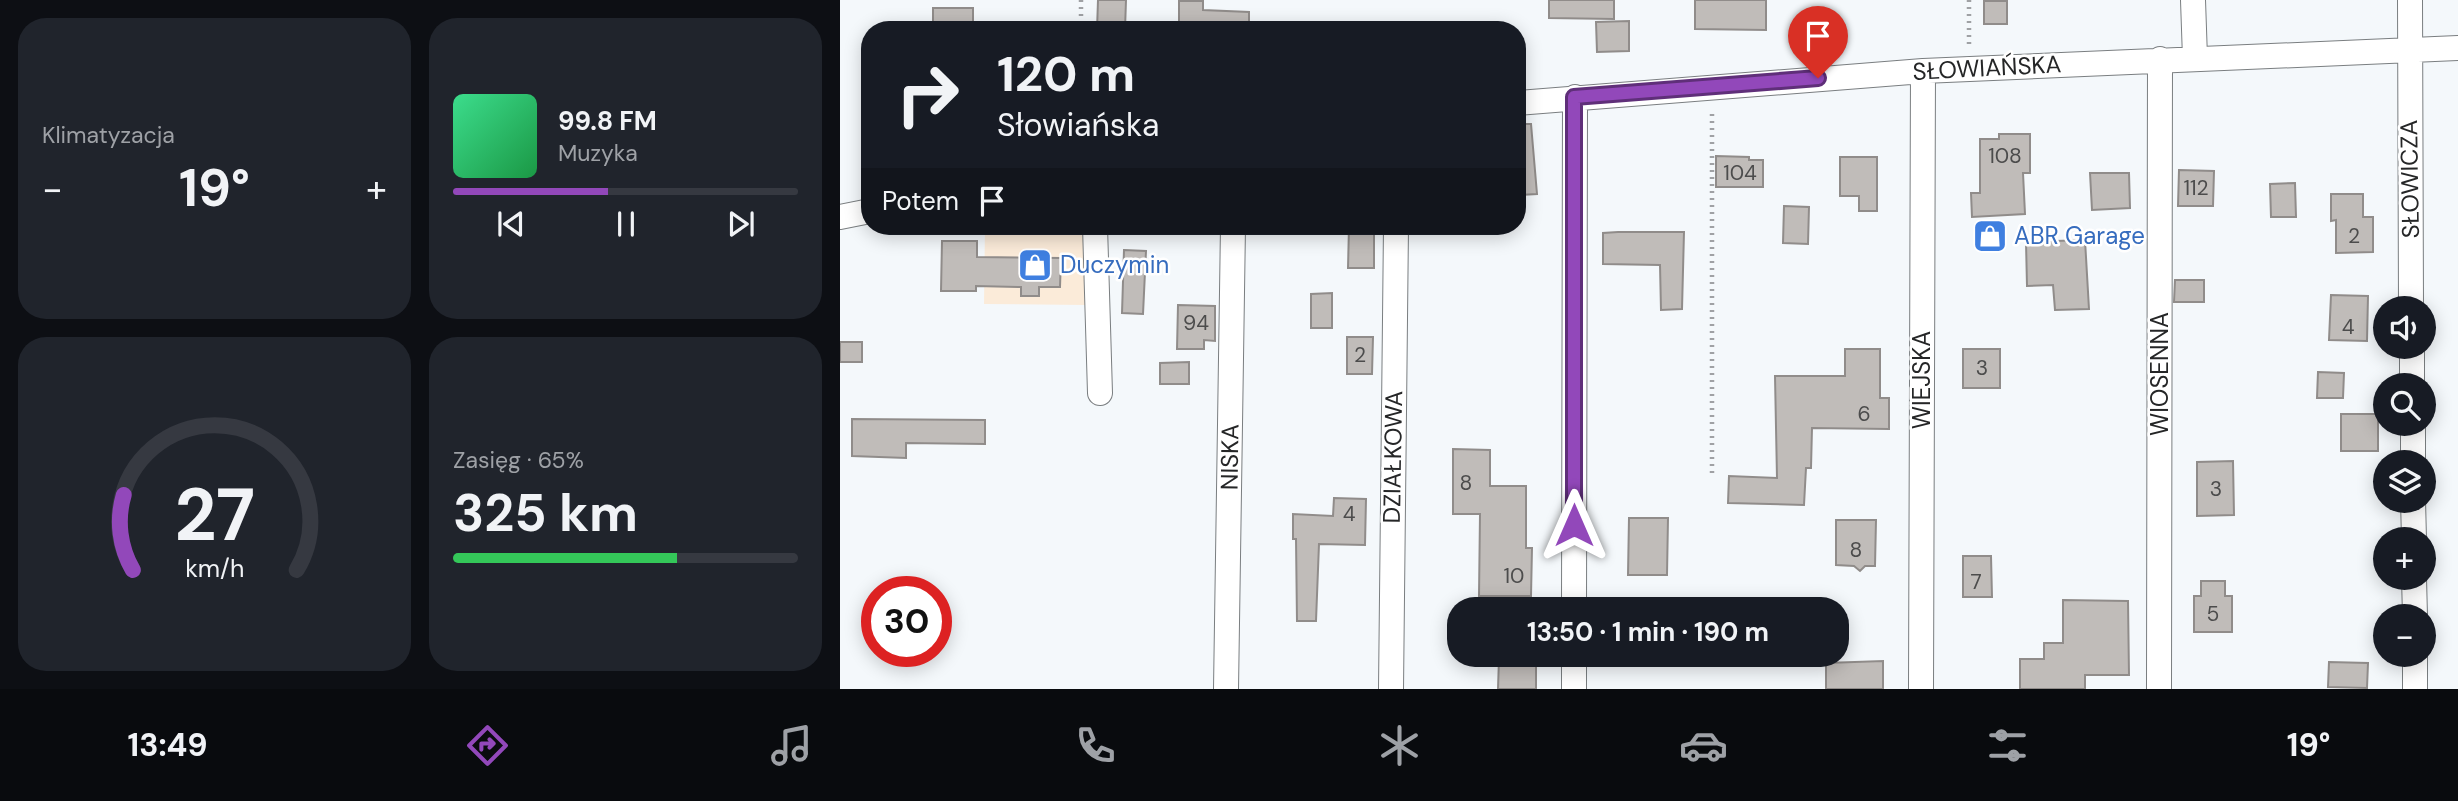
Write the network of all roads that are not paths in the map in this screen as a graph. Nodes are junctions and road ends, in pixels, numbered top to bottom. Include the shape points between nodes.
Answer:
1 (2193, 0) edge
2 (2410, 0) edge
3 (2458, 48) edge
4 (2409, 50) junction
5 (2195, 58) junction
6 (2160, 59) junction
7 (1923, 71) junction
8 (1574, 97) junction
9 (1526, 102) edge
10 (861, 212) edge
11 (840, 216) edge
12 (1095, 235) edge
13 (1233, 235) edge
14 (1396, 235) edge
15 (2412, 296) edge
16 (1100, 393) dead end
17 (1574, 597) edge
18 (1574, 667) edge
19 (2415, 667) edge
20 (1226, 689) edge
21 (1391, 689) edge
22 (1574, 689) edge
23 (1921, 689) edge
24 (2159, 689) edge
25 (2415, 689) edge

1 - 5 street
2 - 4 street, SŁOWICZA
3 - 4 street, SŁOWIAŃSKA
4 - 5 street, SŁOWIAŃSKA
4 - 15 street, SŁOWICZA
5 - 6 street, SŁOWIAŃSKA
6 - 7 street, SŁOWIAŃSKA
6 - 24 street, WIOSENNA
7 - 8 street, SŁOWIAŃSKA
7 - 23 street, WIEJSKA
8 - 9 street, SŁOWIAŃSKA
8 - 17 street
10 - 11 street
12 - 16 street
13 - 20 street, NISKA
14 - 21 street, DZIAŁKOWA
18 - 22 street
19 - 25 street

